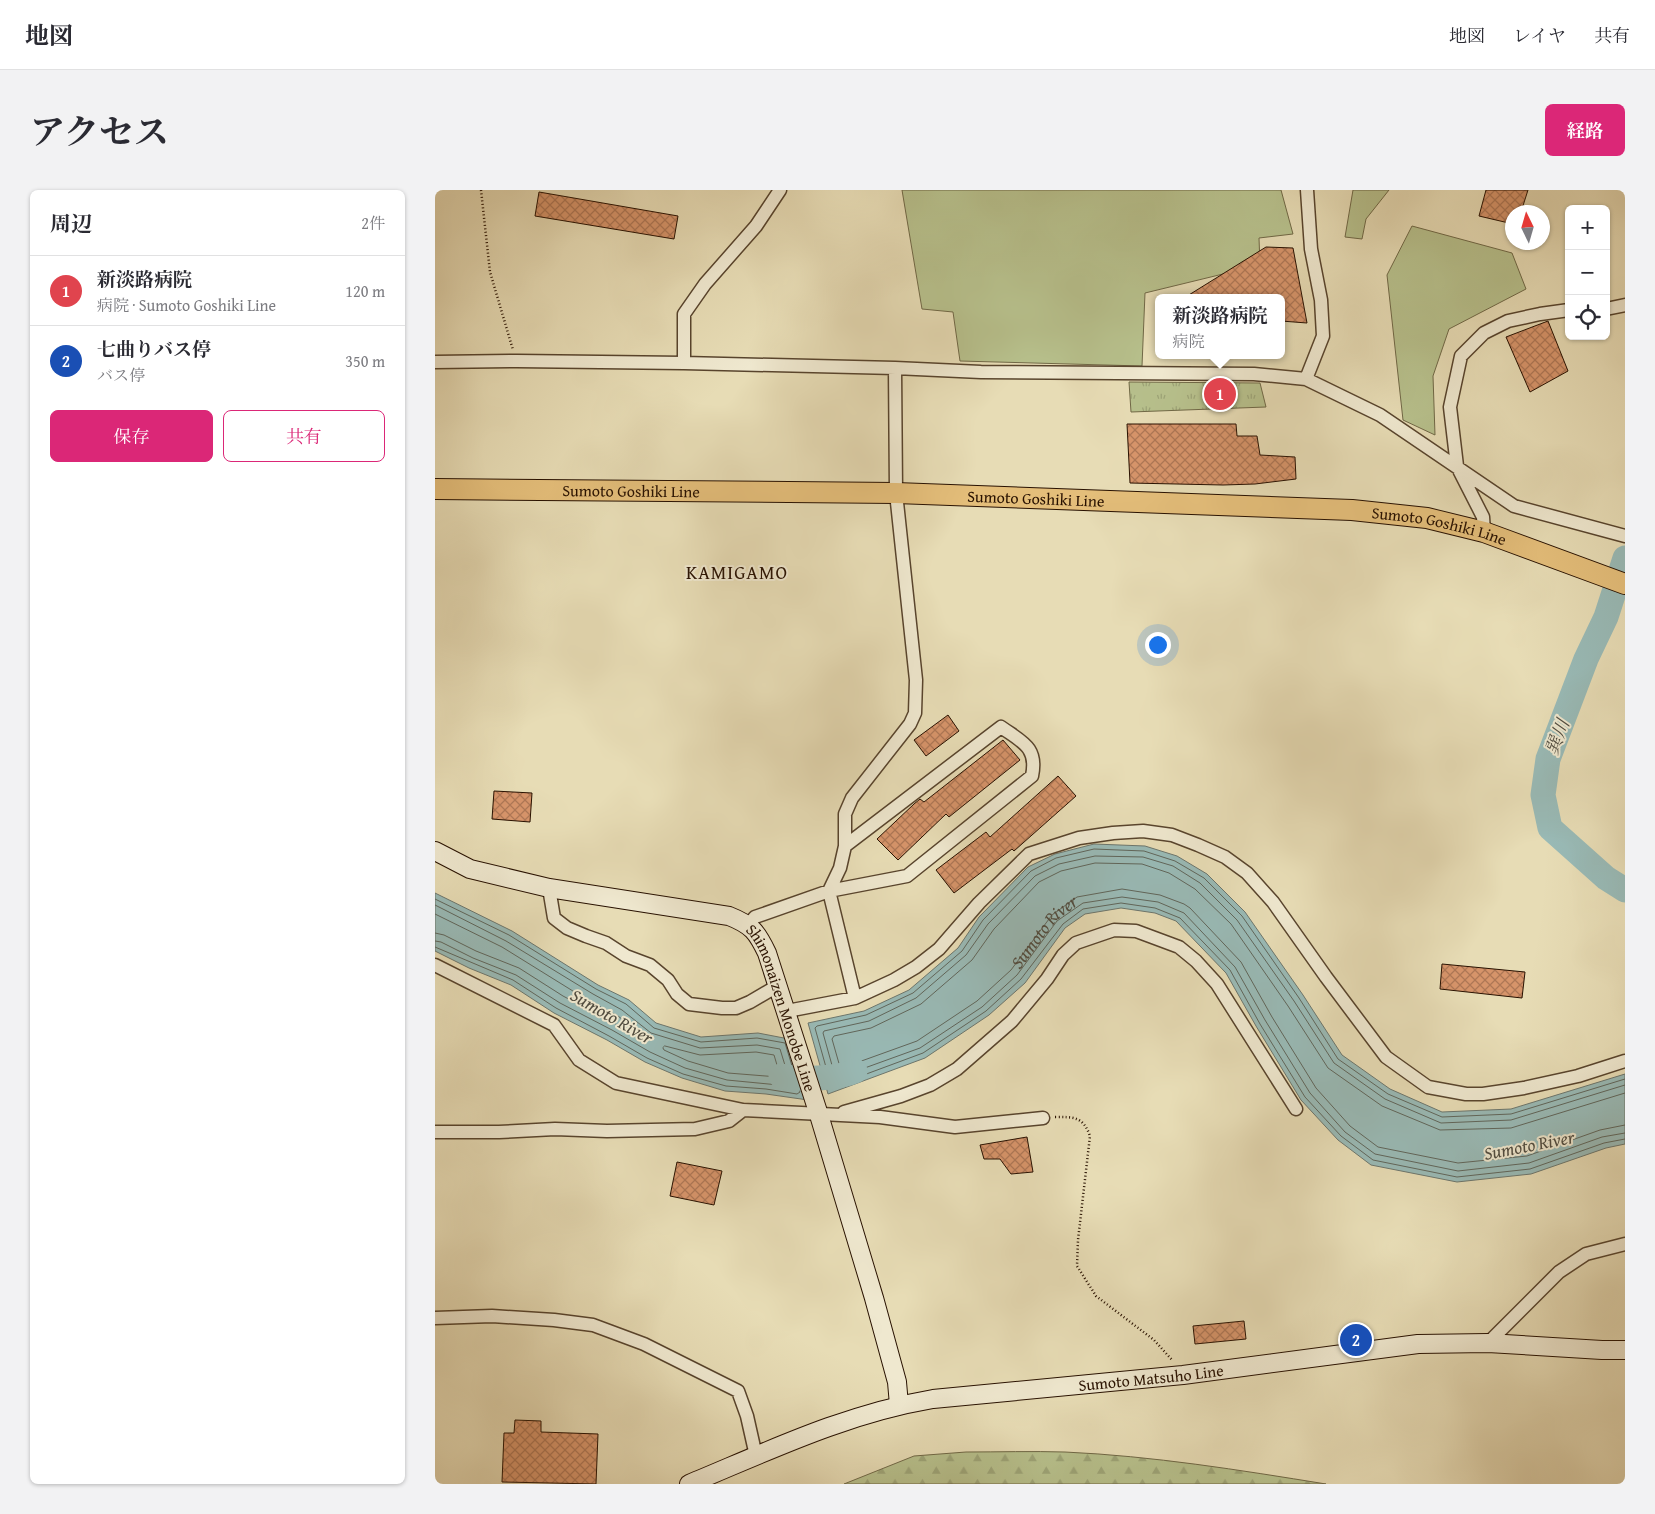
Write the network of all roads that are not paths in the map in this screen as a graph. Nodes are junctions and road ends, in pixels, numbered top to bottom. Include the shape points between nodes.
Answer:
1 (780, 190) edge
2 (1307, 190) edge
3 (1625, 305) edge
4 (1610, 308) edge
5 (1565, 311) edge
6 (435, 362) edge
7 (683, 363) junction
8 (895, 368) junction
9 (1306, 379) junction
10 (1457, 466) junction
11 (435, 488) edge
12 (896, 493) junction
13 (1484, 532) junction
14 (1621, 536) edge
15 (1625, 584) edge
16 (845, 846) junction
17 (435, 851) edge
18 (549, 888) junction
19 (829, 891) junction
20 (748, 925) junction
21 (435, 965) edge
22 (779, 986) junction
23 (855, 998) junction
24 (787, 1011) junction
25 (1625, 1061) edge
26 (1296, 1109) dead end
27 (743, 1110) junction
28 (823, 1110) junction
29 (1043, 1118) road end
30 (435, 1132) edge
31 (1625, 1244) edge
32 (435, 1318) edge
33 (1488, 1343) junction
34 (1625, 1350) edge
35 (899, 1405) junction
36 (756, 1456) junction
37 (689, 1484) edge

1 - 7 street via 756,226 705,284 684,314
2 - 9 street via 1323,336
3 - 4 street
5 - 10 street via 1508,321 1484,333 1461,356 1450,407
6 - 7 street
7 - 8 street
8 - 9 street via 981,372 1254,374
8 - 12 street
9 - 10 street via 1380,415
10 - 13 street via 1483,517
10 - 14 street via 1514,506
11 - 12 main road, Sumoto Goshiki Line
12 - 13 main road, Sumoto Goshiki Line via 1352,510 1427,518
12 - 16 street via 916,680 915,713 911,724 852,798 845,814
13 - 15 main road, Sumoto Goshiki Line
16 - 19 street via 841,868
16 - 19 street via 1001,727 1028,746 1035,762 1032,776 907,876
17 - 18 main road, Shimonaizen Monobe Line via 469,869
18 - 20 main road, Shimonaizen Monobe Line via 711,912
18 - 22 street via 555,918 567,928 650,965 689,1004 735,1008
19 - 20 street via 755,917
19 - 23 street
20 - 22 main road, Shimonaizen Monobe Line via 761,939
21 - 27 street via 553,1025 579,1060 616,1083
22 - 24 main road, Shimonaizen Monobe Line
23 - 24 street
23 - 25 street via 895,980 939,949 979,903 1029,854 1079,838 1143,831 1172,835 1198,845 1225,857 1247,873 1273,902 1386,1057 1428,1087 1483,1094 1578,1076
24 - 28 main road, Shimonaizen Monobe Line
26 - 28 street via 1217,984 1196,961 1179,948 1136,931 1114,930 1076,943 1012,1021 957,1070 901,1096
27 - 28 street
27 - 30 street via 729,1121 695,1129
28 - 29 street via 955,1127
28 - 35 main road, Shimonaizen Monobe Line via 897,1382
31 - 33 street via 1586,1254 1559,1272
32 - 36 street via 491,1316 554,1320 593,1325 644,1344 738,1391
33 - 34 main road, Sumoto Matsuho Line
33 - 35 main road, Sumoto Matsuho Line via 1418,1344 1183,1375 968,1395
35 - 36 main road, Sumoto Matsuho Line via 835,1424
36 - 37 main road, Sumoto Matsuho Line

